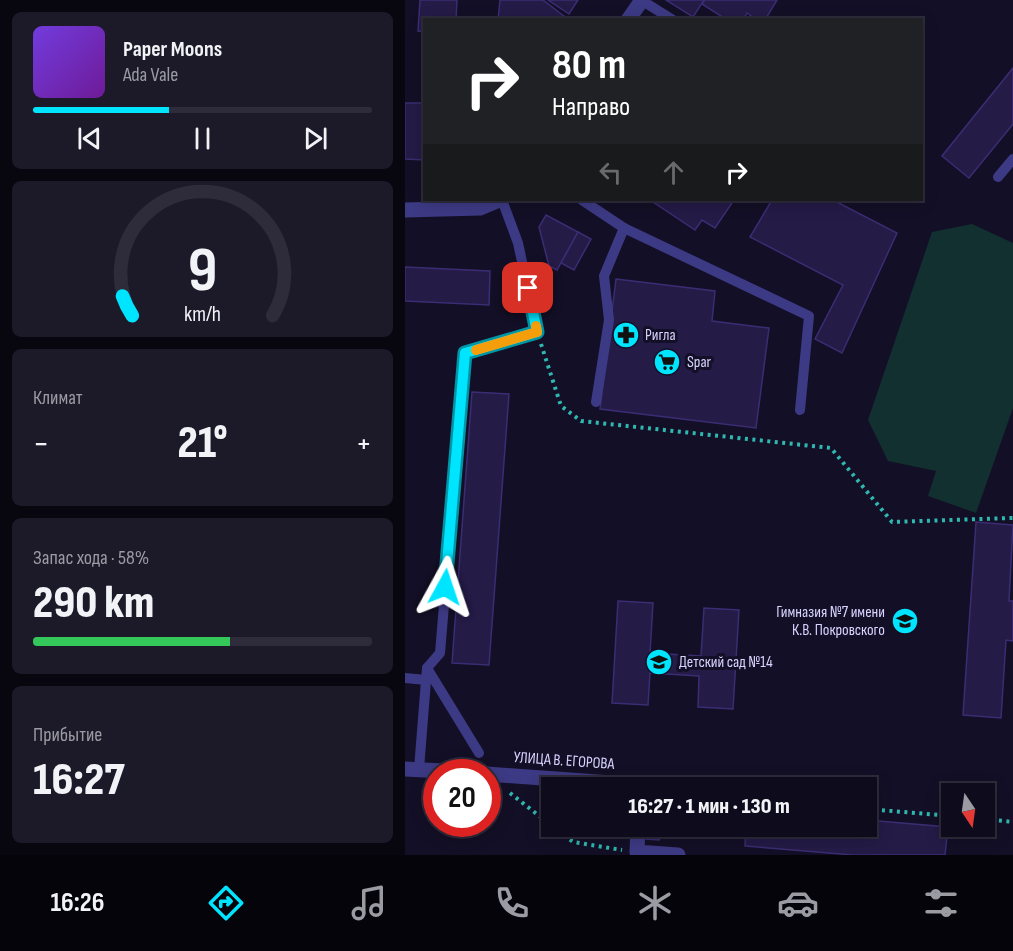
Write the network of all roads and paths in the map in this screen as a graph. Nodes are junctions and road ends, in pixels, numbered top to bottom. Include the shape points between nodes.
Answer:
1 (642, 0) edge
2 (629, 18) edge
3 (670, 18) edge
4 (1013, 159) edge
5 (998, 177) dead end
6 (498, 201) edge
7 (500, 201) edge
8 (584, 201) edge
9 (405, 210) edge
10 (624, 228) junction
11 (537, 332) junction
12 (596, 402) dead end
13 (800, 410) dead end
14 (1013, 518) edge
15 (427, 668) junction
16 (405, 678) edge
17 (426, 680) junction
18 (479, 753) dead end
19 (412, 769) edge
20 (501, 775) edge
21 (541, 778) edge
22 (501, 786) edge
23 (877, 810) edge
24 (941, 815) edge
25 (541, 817) edge
26 (995, 820) edge
27 (1013, 822) edge
28 (566, 837) edge
29 (637, 837) edge
30 (636, 853) edge
31 (678, 855) edge

1 - 2 street
1 - 3 lane
4 - 5 lane
6 - 9 street via 480,208
7 - 11 lane via 518,243
8 - 10 lane
10 - 12 lane via 604,276 609,320
10 - 13 lane via 809,316
11 - 14 path via 561,406 581,421 831,448 892,522
11 - 15 lane via 465,353 440,653
15 - 17 lane
15 - 18 lane
16 - 17 lane
17 - 19 lane
20 - 21 street, УЛИЦА В. ЕГОРОВА
22 - 25 path
23 - 24 path
26 - 27 path
28 - 30 path via 573,842
29 - 30 street
30 - 31 street

